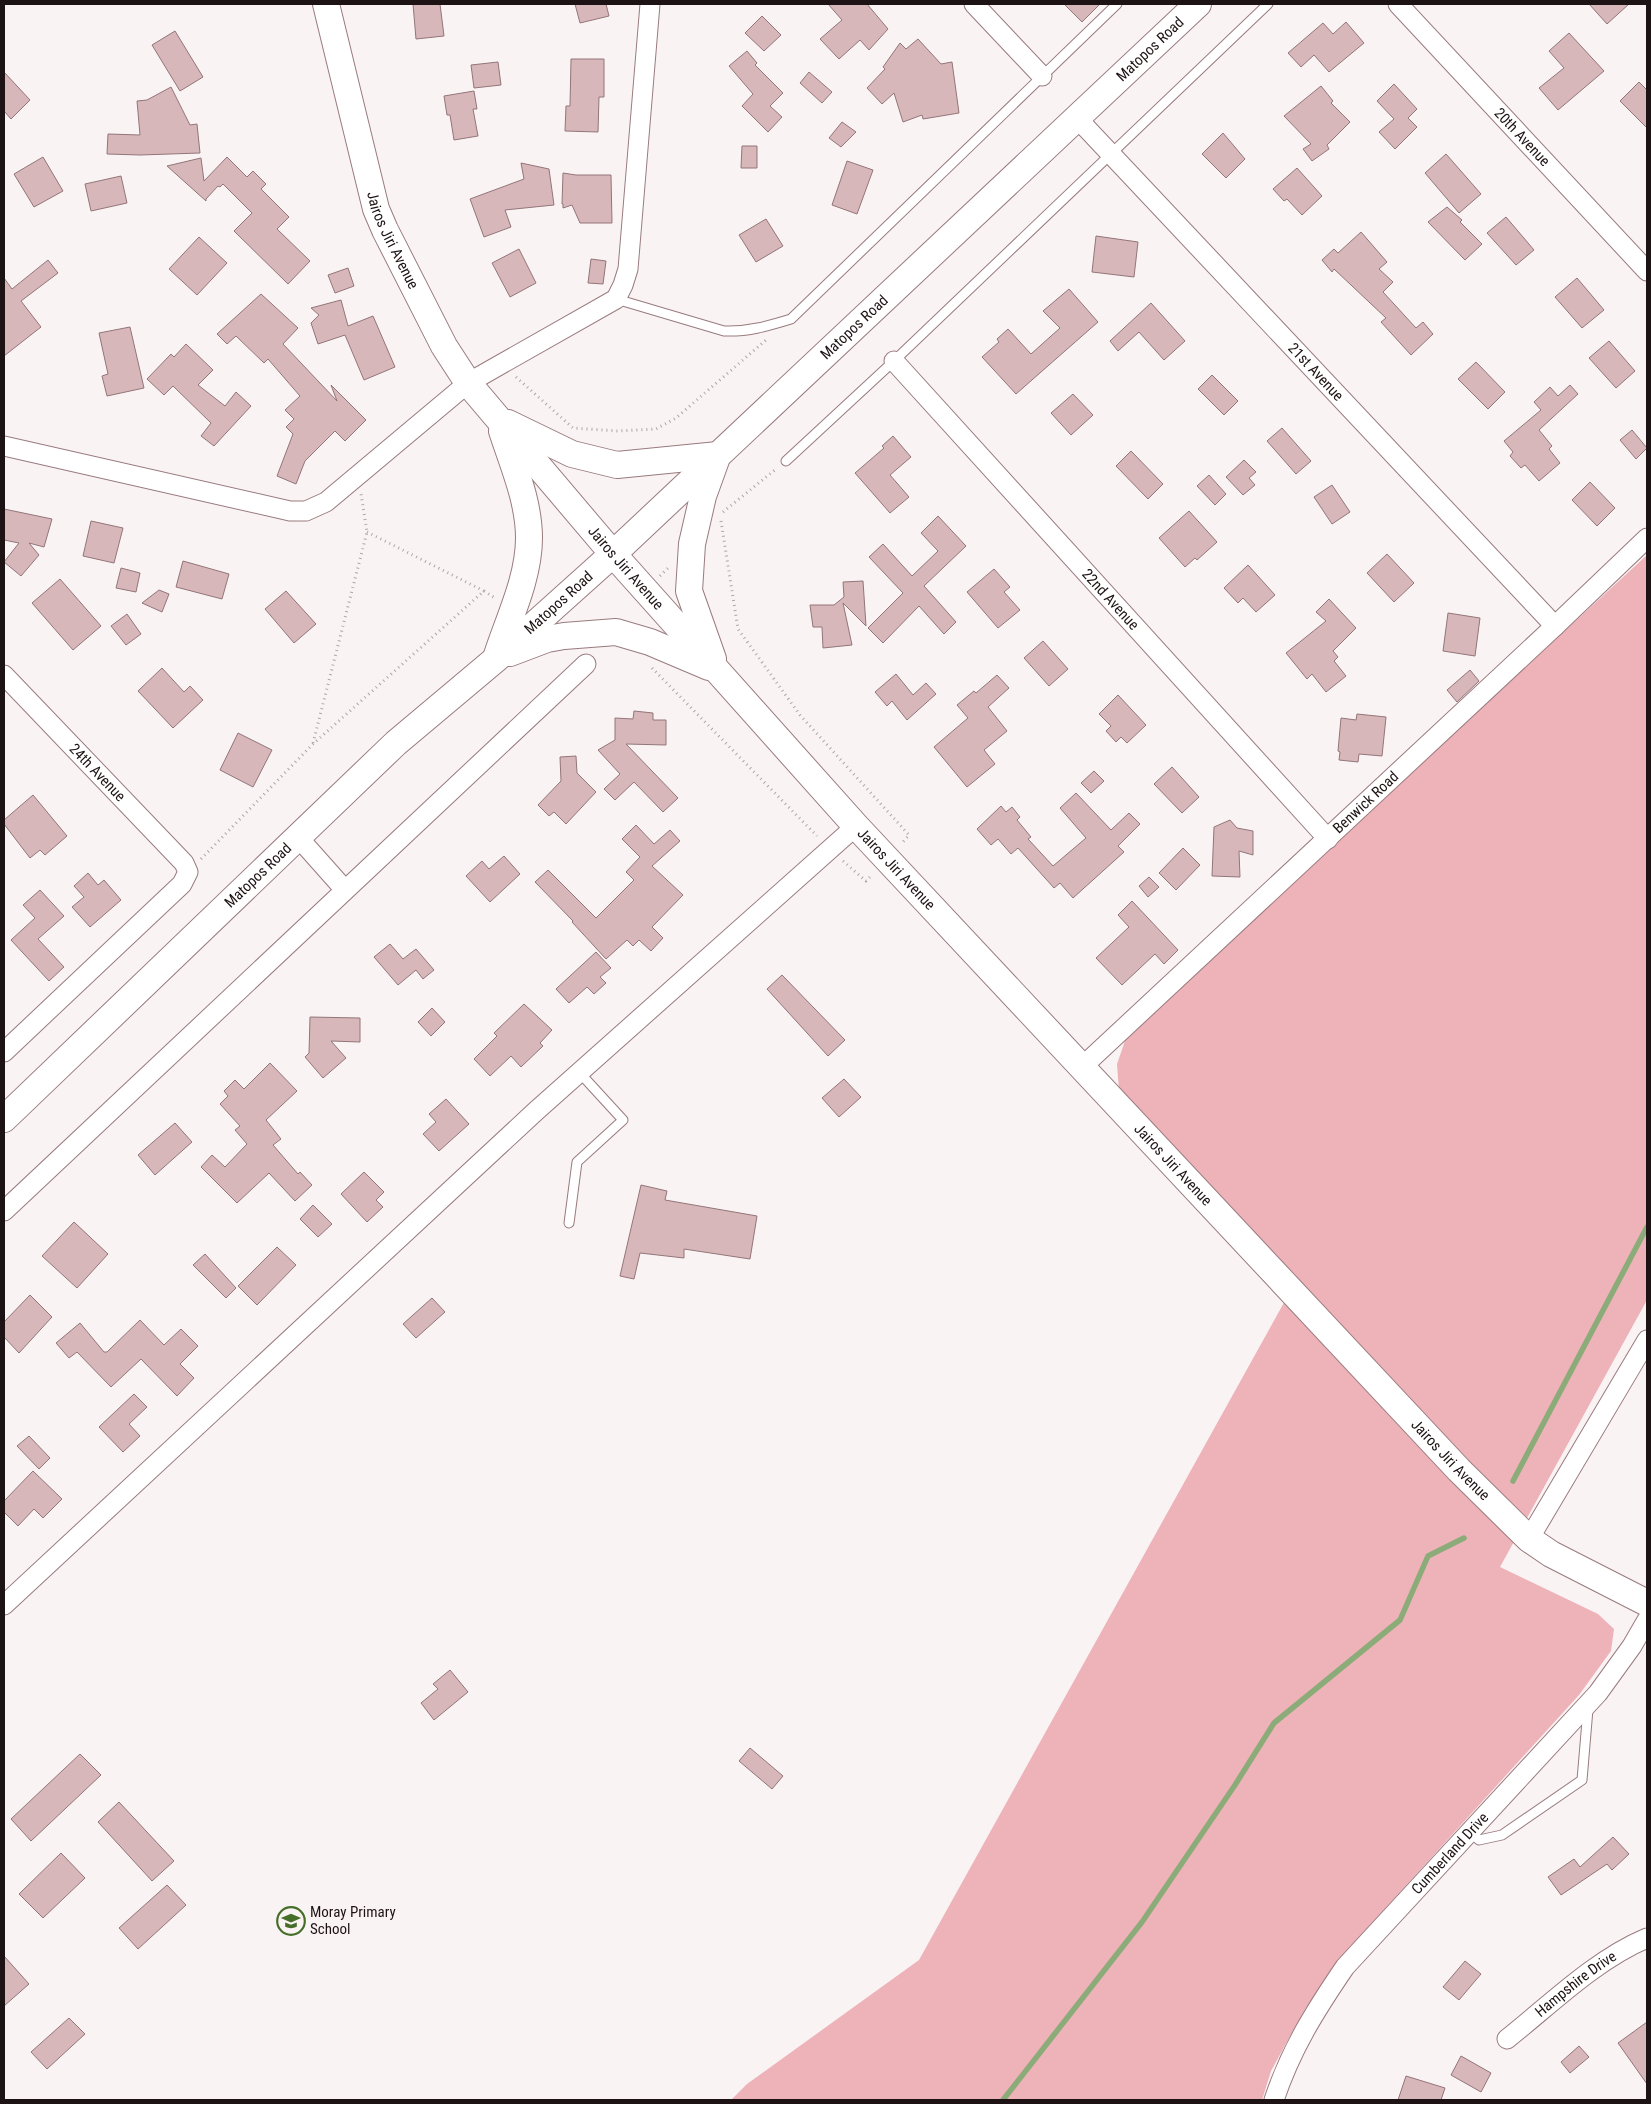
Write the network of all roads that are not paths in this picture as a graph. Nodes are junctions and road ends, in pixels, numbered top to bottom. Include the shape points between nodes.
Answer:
1 (326, 4) edge
2 (650, 4) edge
3 (974, 4) edge
4 (1117, 4) edge
5 (1198, 4) edge
6 (1268, 4) edge
7 (1398, 4) edge
8 (1042, 76) junction
9 (1076, 117) junction
10 (1110, 152) junction
11 (1647, 271) edge
12 (616, 299) junction
13 (894, 361) junction
14 (468, 383) junction
15 (498, 418) junction
16 (4, 446) edge
17 (718, 455) junction
18 (786, 462) dead end
19 (1647, 538) edge
20 (613, 554) junction
21 (1555, 626) junction
22 (496, 659) junction
23 (586, 664) dead end
24 (717, 670) junction
25 (4, 675) edge
26 (856, 826) junction
27 (297, 836) junction
28 (1328, 839) junction
29 (345, 890) junction
30 (4, 1052) edge
31 (1082, 1067) junction
32 (579, 1072) junction
33 (4, 1119) edge
34 (4, 1211) edge
35 (569, 1223) dead end
36 (1647, 1340) edge
37 (1529, 1539) junction
38 (1647, 1603) edge
39 (4, 1605) edge
40 (1647, 1620) edge
41 (1588, 1704) junction
42 (1470, 1833) junction
43 (1647, 1938) edge
44 (1507, 2039) dead end
45 (1274, 2100) edge

1 - 14 main road, Jairos Jiri Avenue via 376,209 444,346
2 - 12 street via 628,269
3 - 8 street
4 - 8 lane
5 - 9 main road, Matopos Road
6 - 10 lane
7 - 11 street, 20th Avenue
8 - 12 lane via 791,319 757,330 724,331
9 - 10 street, 21st Avenue
9 - 17 main road, Matopos Road
10 - 13 lane
10 - 21 street, 21st Avenue
12 - 14 street
13 - 18 lane
13 - 28 street, 22nd Avenue
14 - 15 main road, Jairos Jiri Avenue
14 - 16 street via 335,496 306,511 290,511
15 - 17 main road via 572,454 617,465
15 - 20 main road, Jairos Jiri Avenue
15 - 22 main road via 522,493 529,537 527,559
17 - 20 main road, Matopos Road
17 - 24 main road via 703,496 692,544 690,591
19 - 21 street, Benwick Road
20 - 22 main road, Matopos Road
20 - 24 main road, Jairos Jiri Avenue
21 - 28 street, Benwick Road
22 - 24 main road via 547,639 616,632 650,642
22 - 27 main road, Matopos Road via 396,743
23 - 29 street
24 - 26 main road, Jairos Jiri Avenue
25 - 30 street, 24th Avenue via 184,863 188,872 182,884
26 - 31 main road, Jairos Jiri Avenue
26 - 32 street
27 - 29 street
27 - 33 main road, Matopos Road
28 - 31 street, Benwick Road
29 - 34 street
31 - 37 main road, Jairos Jiri Avenue via 1459,1470
32 - 35 lane via 623,1120 577,1162
32 - 39 street
36 - 37 street
37 - 38 main road, Jairos Jiri Avenue via 1551,1554
40 - 41 street, Cumberland Drive via 1632,1646
41 - 42 street, Cumberland Drive
41 - 42 lane via 1582,1780 1502,1835 1479,1840
42 - 45 street, Cumberland Drive via 1345,1967 1314,2012 1284,2069
43 - 44 street, Hampshire Drive via 1590,1972

